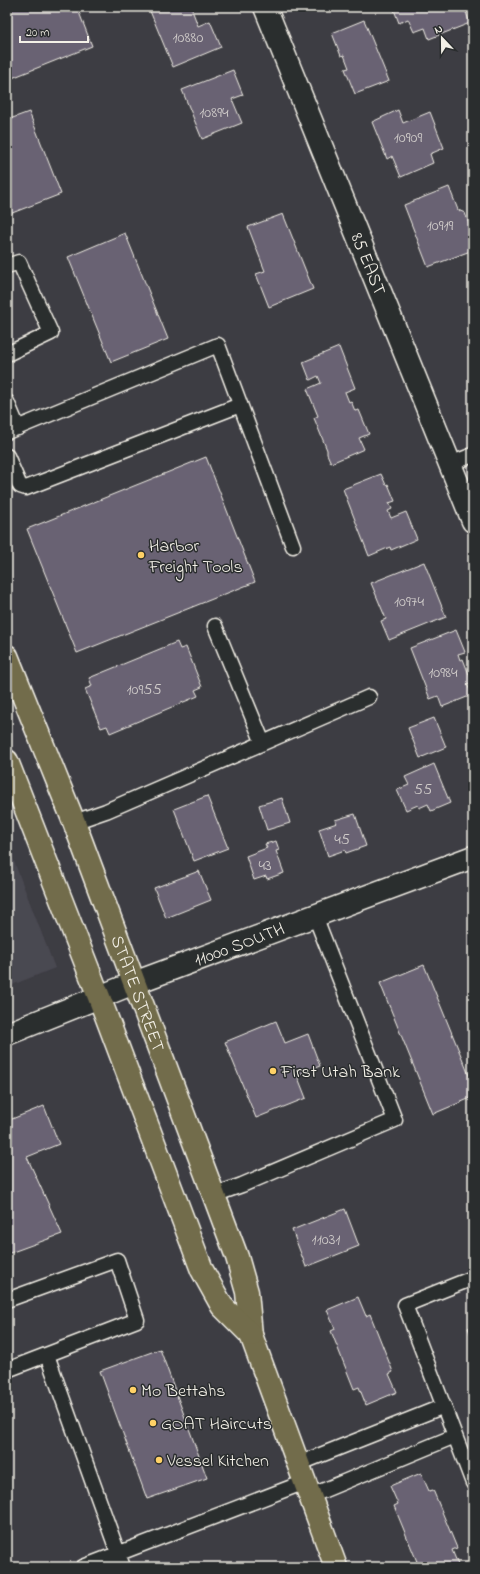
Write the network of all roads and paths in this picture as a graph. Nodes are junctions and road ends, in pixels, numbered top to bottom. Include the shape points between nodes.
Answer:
1 (265, 7) edge
2 (7, 266) edge
3 (7, 354) edge
4 (7, 402) edge
5 (240, 405) junction
6 (12, 430) edge
7 (473, 455) edge
8 (7, 456) edge
9 (450, 464) junction
10 (473, 521) edge
11 (293, 546) dead end
12 (215, 626) dead end
13 (7, 656) edge
14 (369, 697) dead end
15 (263, 743) junction
16 (7, 761) edge
17 (74, 822) junction
18 (473, 857) edge
19 (314, 916) junction
20 (134, 983) junction
21 (99, 997) junction
22 (7, 1034) edge
23 (214, 1195) junction
24 (473, 1278) edge
25 (7, 1300) edge
26 (251, 1335) junction
27 (47, 1355) junction
28 (7, 1370) edge
29 (444, 1406) junction
30 (455, 1436) junction
31 (304, 1481) junction
32 (473, 1483) edge
33 (118, 1554) junction
34 (83, 1567) edge
35 (123, 1567) edge
36 (336, 1567) edge

1 - 9 street, 85 EAST
2 - 3 lane via 19,262 51,333
4 - 6 lane
5 - 6 lane via 218,345
5 - 8 lane via 26,488 20,486
5 - 11 lane
7 - 9 lane
9 - 10 street, 85 EAST
12 - 15 lane
13 - 17 main road, STATE STREET
14 - 15 lane
15 - 17 lane via 106,811
16 - 21 main road, STATE STREET
17 - 20 main road, STATE STREET
18 - 19 street, 11000 SOUTH
19 - 20 street, 11000 SOUTH
19 - 23 lane via 395,1120
20 - 21 street, 11000 SOUTH
20 - 23 main road, STATE STREET
21 - 22 street, 11000 SOUTH
21 - 26 main road, STATE STREET via 202,1270 222,1306
23 - 26 main road, STATE STREET via 243,1274
24 - 29 lane via 405,1305
25 - 27 lane via 117,1260 138,1320
26 - 31 main road, STATE STREET
27 - 28 lane
27 - 33 lane
29 - 30 lane
29 - 31 lane
30 - 31 lane
30 - 32 lane
31 - 33 lane
31 - 36 main road, STATE STREET
33 - 34 lane
33 - 35 lane

